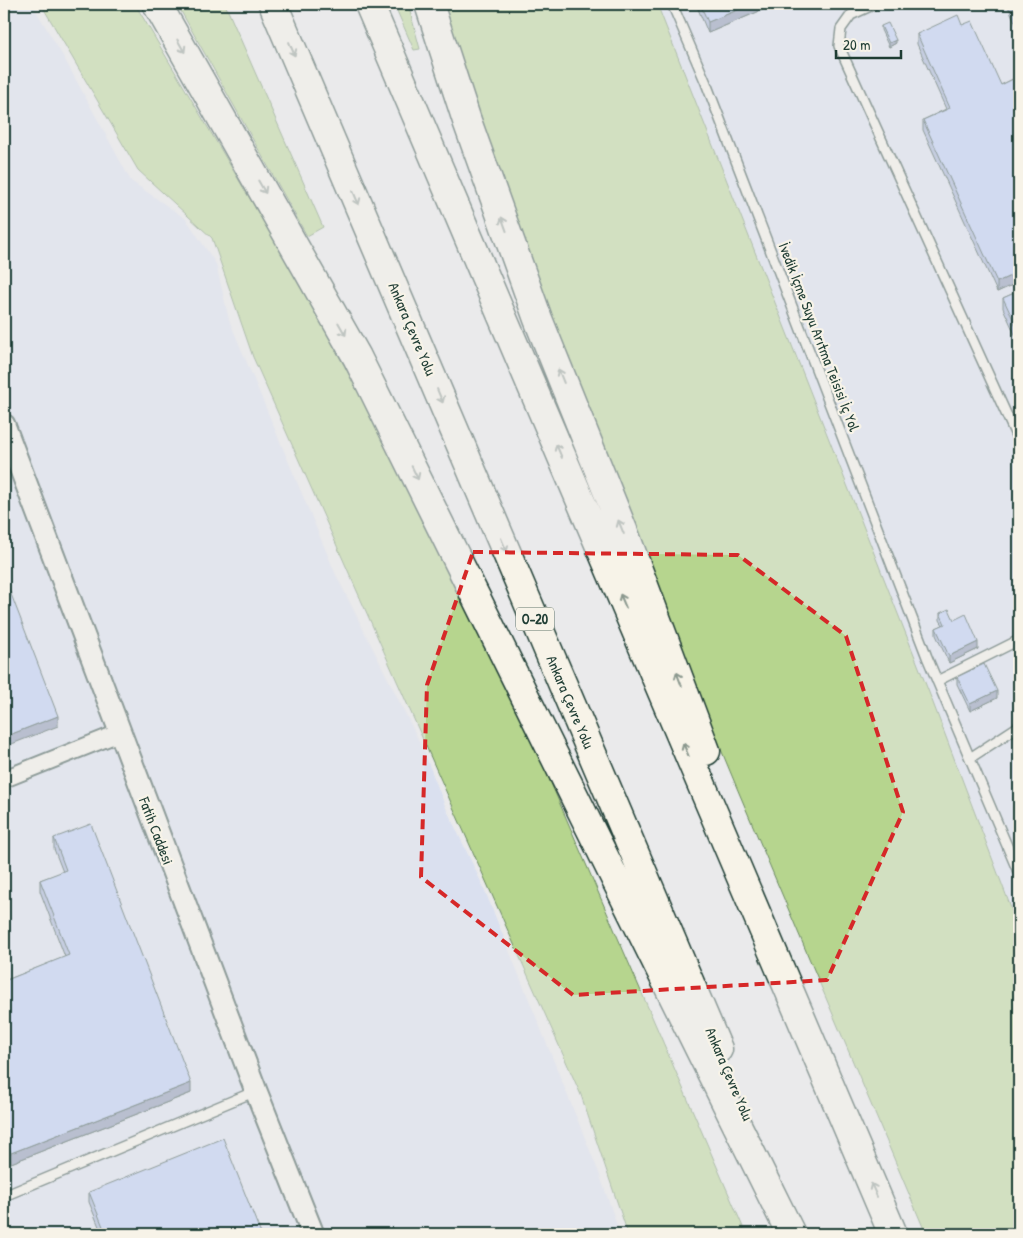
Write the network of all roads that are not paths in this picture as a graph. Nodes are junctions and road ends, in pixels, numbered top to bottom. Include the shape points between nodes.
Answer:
1 (157, 4) edge
2 (273, 4) edge
3 (369, 4) edge
4 (429, 4) edge
5 (672, 4) edge
6 (875, 4) edge
7 (4, 425) edge
8 (1019, 442) edge
9 (1019, 640) edge
10 (937, 681) junction
11 (1019, 726) edge
12 (119, 733) junction
13 (970, 758) junction
14 (4, 779) edge
15 (1019, 874) edge
16 (256, 1091) junction
17 (850, 1134) junction
18 (4, 1196) edge
19 (313, 1234) edge
20 (791, 1234) edge
21 (798, 1234) edge
22 (893, 1234) edge

1 -> 20 highway via 357,356
2 -> 21 highway, Ankara Çevre Yolu / O-20
17 -> 3 highway
17 -> 4 highway via 625,535 538,319
5 - 10 lane, İvedik İçme Suyu Arıtma Teisisi İç Yol via 710,92
6 - 8 lane via 851,15 841,29 840,46
7 - 12 street, Fatih Caddesi
9 - 10 lane
10 - 13 lane, İvedik İçme Suyu Arıtma Teisisi İç Yol
11 - 13 lane
12 - 14 street
12 - 16 street, Fatih Caddesi
13 - 15 lane, İvedik İçme Suyu Arıtma Teisisi İç Yol
16 - 18 lane
16 - 19 street, Fatih Caddesi
22 -> 17 highway

